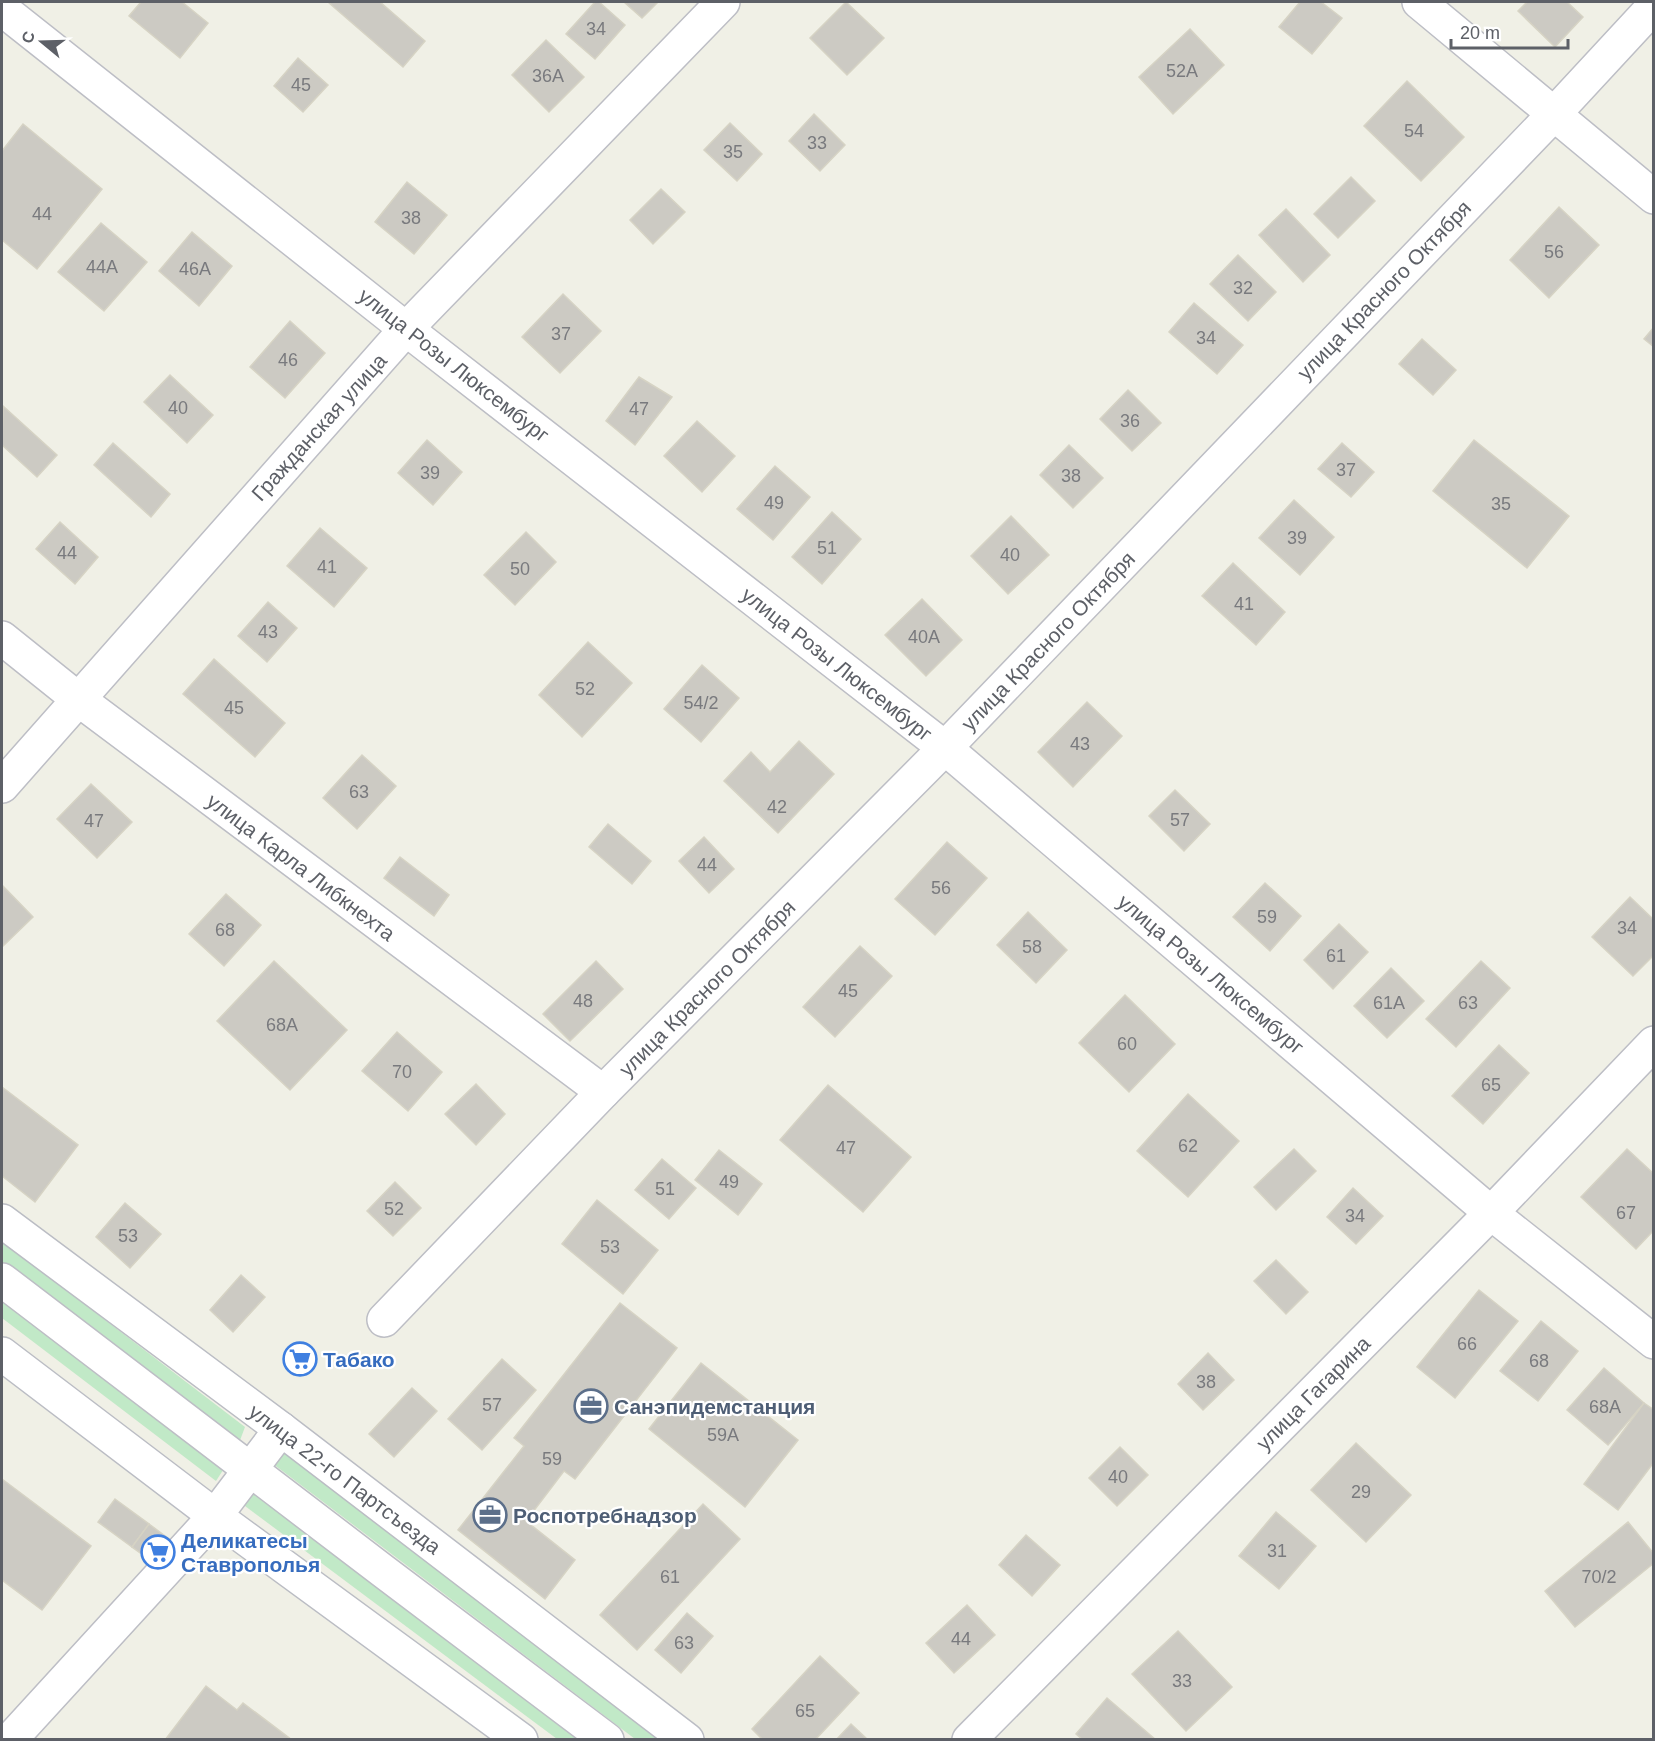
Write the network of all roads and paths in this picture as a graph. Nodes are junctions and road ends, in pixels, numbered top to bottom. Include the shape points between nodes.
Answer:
1 (723, 2) edge
2 (1419, 2) edge
3 (1653, 6) edge
4 (2, 9) edge
5 (1554, 114) junction
6 (1653, 197) edge
7 (406, 329) junction
8 (2, 638) edge
9 (78, 699) junction
10 (945, 748) junction
11 (2, 786) edge
12 (1653, 1043) edge
13 (603, 1092) junction
14 (1491, 1213) junction
15 (2, 1221) edge
16 (2, 1280) edge
17 (384, 1320) dead end
18 (1653, 1342) edge
19 (2, 1354) edge
20 (281, 1429) junction
21 (250, 1470) junction
22 (215, 1516) junction
23 (10, 1740) edge
24 (521, 1740) edge
25 (607, 1740) edge
26 (687, 1740) edge
27 (969, 1740) edge

1 - 7 street, Гражданская улица
2 - 5 street
3 - 5 street, улица Красного Октября
4 - 7 street, улица Розы Люксембург
5 - 6 street
5 - 10 street, улица Красного Октября
7 - 9 street, Гражданская улица
7 - 10 street, улица Розы Люксембург
8 - 9 street, улица Карла Либкнехта
9 - 11 street, Гражданская улица
9 - 13 street, улица Карла Либкнехта
10 - 13 street, улица Красного Октября
10 - 14 street, улица Розы Люксембург
12 - 14 street, улица Гагарина
13 - 17 street, улица Красного Октября
14 - 18 street, улица Розы Люксембург
14 - 27 street, улица Гагарина
15 - 20 street, улица 22-го Партсъезда
16 - 21 street
19 - 22 street
20 - 21 street
20 - 26 street, улица 22-го Партсъезда
21 - 22 street
21 - 25 street
22 - 23 street
22 - 24 street

